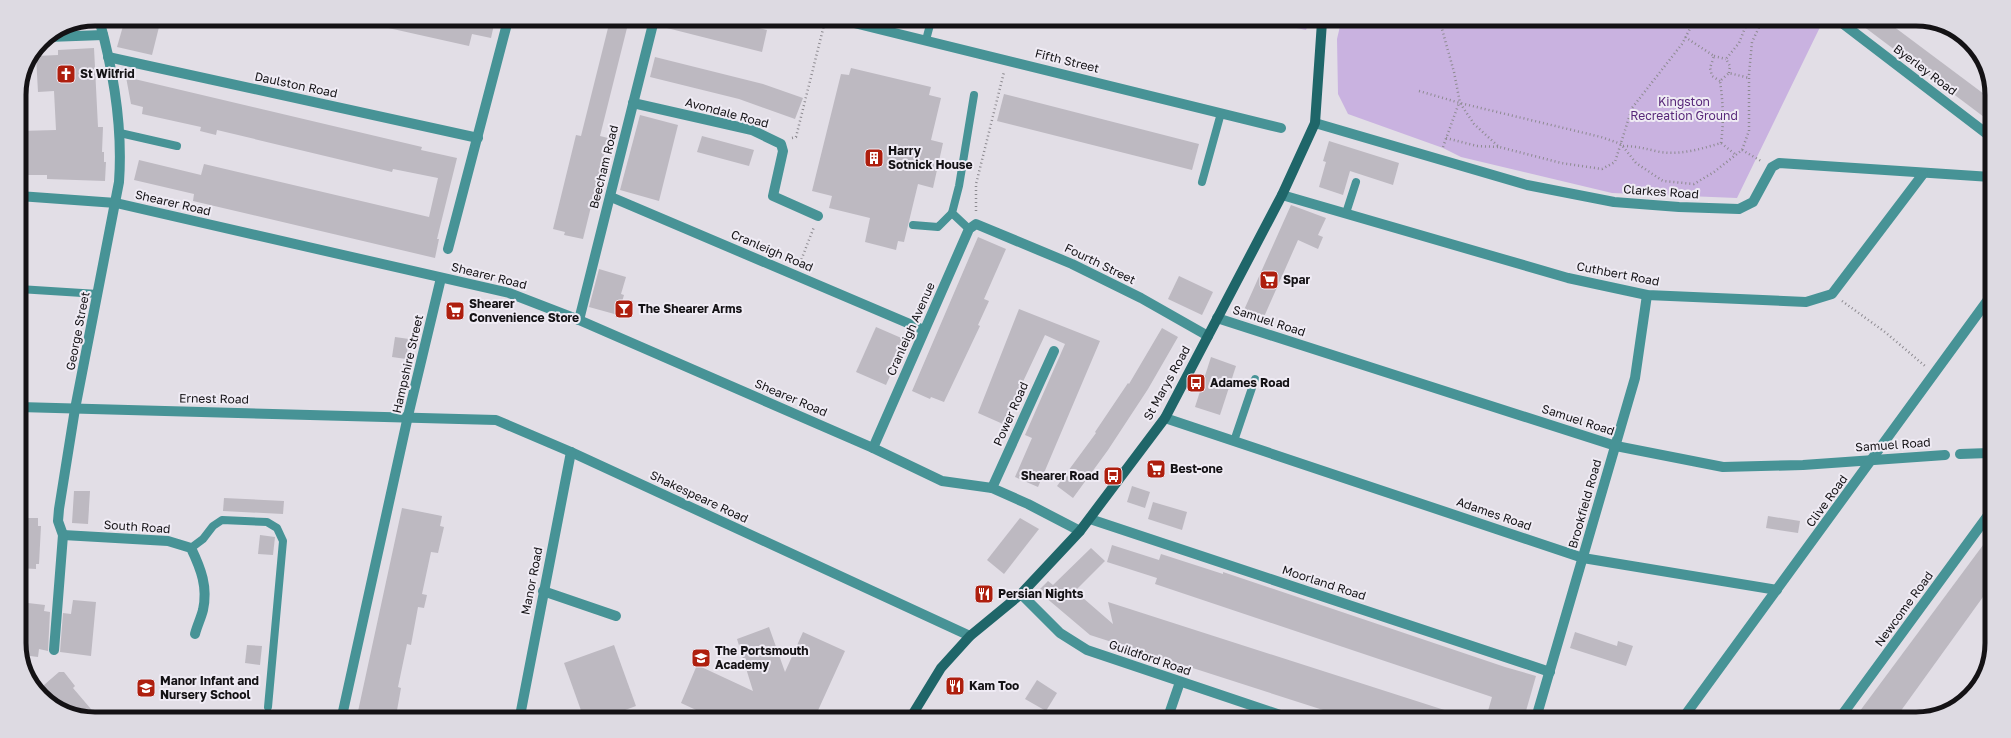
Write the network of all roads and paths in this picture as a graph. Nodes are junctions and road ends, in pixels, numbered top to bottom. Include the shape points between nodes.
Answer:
1 (101, 26) edge
2 (506, 26) edge
3 (652, 26) edge
4 (824, 26) edge
5 (867, 26) edge
6 (930, 26) edge
7 (1322, 26) edge
8 (1441, 26) edge
9 (1691, 26) edge
10 (1746, 26) edge
11 (1759, 26) edge
12 (1846, 26) edge
13 (103, 35) junction
14 (58, 37) edge
15 (1685, 37) junction
16 (926, 40) junction
17 (1714, 56) junction
18 (108, 57) junction
19 (1726, 58) junction
20 (1006, 60) junction
21 (1729, 73) junction
22 (1749, 78) junction
23 (1720, 81) junction
24 (1419, 91) dead end
25 (974, 95) dead end
26 (633, 103) junction
27 (1460, 103) junction
28 (1221, 113) junction
29 (1314, 123) junction
30 (1281, 128) dead end
31 (1985, 132) edge
32 (120, 133) junction
33 (478, 138) junction
34 (1446, 138) junction
35 (1721, 143) junction
36 (781, 144) junction
37 (1622, 145) junction
38 (177, 146) dead end
39 (1499, 147) junction
40 (1742, 150) junction
41 (1736, 155) junction
42 (1439, 160) junction
43 (1772, 168) junction
44 (1923, 174) junction
45 (1985, 178) edge
46 (1202, 182) dead end
47 (1356, 182) dead end
48 (1282, 195) junction
49 (26, 197) edge
50 (610, 197) junction
51 (116, 204) junction
52 (952, 213) junction
53 (1346, 213) junction
54 (818, 216) joint
55 (913, 225) dead end
56 (973, 227) junction
57 (448, 249) dead end
58 (796, 275) junction
59 (442, 278) junction
60 (26, 290) edge
61 (98, 294) junction
62 (1832, 294) junction
63 (1647, 295) junction
64 (1985, 304) edge
65 (1217, 318) junction
66 (579, 320) junction
67 (924, 330) junction
68 (1208, 336) junction
69 (1054, 351) dead end
70 (1935, 374) junction
71 (1255, 379) dead end
72 (26, 407) edge
73 (75, 409) junction
74 (408, 416) junction
75 (1165, 418) junction
76 (1234, 441) junction
77 (1616, 446) junction
78 (873, 448) junction
79 (571, 452) junction
80 (1985, 453) edge
81 (1960, 454) dead end
82 (1944, 455) dead end
83 (1874, 459) junction
84 (992, 488) junction
85 (1090, 519) junction
86 (1985, 520) edge
87 (1080, 531) junction
88 (63, 534) junction
89 (191, 548) junction
90 (1583, 558) junction
91 (1777, 590) junction
92 (544, 591) junction
93 (1021, 594) junction
94 (616, 616) dead end
95 (195, 634) dead end
96 (970, 636) junction
97 (54, 650) dead end
98 (1550, 672) junction
99 (1180, 682) junction
100 (268, 707) dead end
101 (343, 712) edge
102 (521, 712) edge
103 (914, 712) edge
104 (1170, 712) edge
105 (1271, 712) edge
106 (1538, 712) edge
107 (1687, 712) edge
108 (1845, 712) edge

1 - 13 street, George Street
2 - 33 street
3 - 26 street, Beecham Road
4 - 36 path via 796,137
5 - 16 street, Fifth Street
6 - 16 lane
7 - 29 street, St Marys Road
8 - 27 path
9 - 15 path
10 - 19 path via 1739,42
11 - 22 path via 1752,42
12 - 31 street, Byerley Road
13 - 14 street
13 - 18 street, George Street
15 - 17 path
15 - 37 path via 1632,108
16 - 20 street, Fifth Street
17 - 19 path
17 - 23 path via 1710,68 1712,76
18 - 32 street, George Street
18 - 33 street, Daulston Road
19 - 21 path via 1730,66
20 - 28 street, Fifth Street
20 - 56 path via 976,184
21 - 22 path
21 - 23 path
22 - 40 path via 1749,130
23 - 35 path via 1724,104
24 - 27 path
25 - 52 lane
26 - 36 street, Avondale Road via 752,130
26 - 50 street, Beecham Road
27 - 34 path
27 - 37 path via 1552,124
27 - 39 path via 1474,124
28 - 30 street, Fifth Street
28 - 46 lane
29 - 42 street, Clarkes Road
29 - 48 street, St Marys Road
32 - 38 lane
32 - 51 street, George Street
33 - 57 street
34 - 39 path via 1477,146
34 - 42 path
35 - 37 path via 1682,152 1661,152
35 - 41 path
36 - 54 street via 783,151 773,196
37 - 39 path via 1615,162 1602,169 1561,163
37 - 41 path via 1636,163 1663,181 1694,184
40 - 41 path
40 - 43 path
42 - 43 street, Clarkes Road via 1527,185 1614,202 1732,209 1739,209 1753,202
43 - 44 street via 1779,163
44 - 45 street
44 - 62 street
47 - 53 lane
48 - 53 street, Cuthbert Road
48 - 65 street, St Marys Road
49 - 51 street, Shearer Road
50 - 58 street, Cranleigh Road
50 - 66 street, Beecham Road
51 - 59 street, Shearer Road
51 - 61 street, George Street
52 - 55 lane via 938,227
52 - 56 lane
53 - 63 street, Cuthbert Road via 1568,278
54 - 58 path
56 - 67 street, Cranleigh Avenue
56 - 68 street, Fourth Street via 1072,264 1141,298
58 - 67 street, Cranleigh Road
59 - 66 street, Shearer Road via 509,293
59 - 74 street, Hampshire Street
60 - 61 lane
61 - 73 street, George Street
62 - 63 street, Cuthbert Road via 1806,302
62 - 70 path via 1885,332
63 - 77 street, Brookfield Road via 1635,378
64 - 70 street, Clive Road
65 - 68 street, St Marys Road
65 - 77 street, Samuel Road
66 - 78 street, Shearer Road
67 - 78 street, Cranleigh Avenue
68 - 75 street, St Marys Road
69 - 84 street, Power Road
70 - 83 street, Clive Road
71 - 76 lane
72 - 73 street, Ernest Road
73 - 74 street, Ernest Road
73 - 88 street, George Street via 59,509 58,521
74 - 79 street, Shakespeare Road via 496,420
74 - 101 street, Hampshire Street
75 - 76 street, Adames Road
75 - 85 street, St Marys Road
76 - 90 street, Adames Road
77 - 83 street, Samuel Road via 1723,467
77 - 90 street, Brookfield Road
78 - 84 street, Shearer Road via 942,481
79 - 92 street, Manor Road
79 - 96 street, Shakespeare Road
80 - 81 street
82 - 83 street, Samuel Road
83 - 91 street, Clive Road
84 - 87 street, Shearer Road
85 - 87 street, St Marys Road
85 - 98 street, Moorland Road
86 - 108 street, Newcome Road
87 - 93 street, St Marys Road
88 - 89 street, South Road via 168,541
88 - 97 street, George Street
89 - 95 street via 202,570 206,591 203,611
89 - 100 lane via 222,520 267,522 277,528 283,541
90 - 91 street, Adames Road
90 - 98 street, Brookfield Road
91 - 107 street, Clive Road
92 - 94 street
92 - 102 street, Manor Road
93 - 96 street, St Marys Road
93 - 99 street, Guildford Road via 1060,633 1087,650
96 - 103 street, St Marys Road via 941,668
98 - 106 street, Brookfield Road
99 - 104 street
99 - 105 street, Guildford Road

